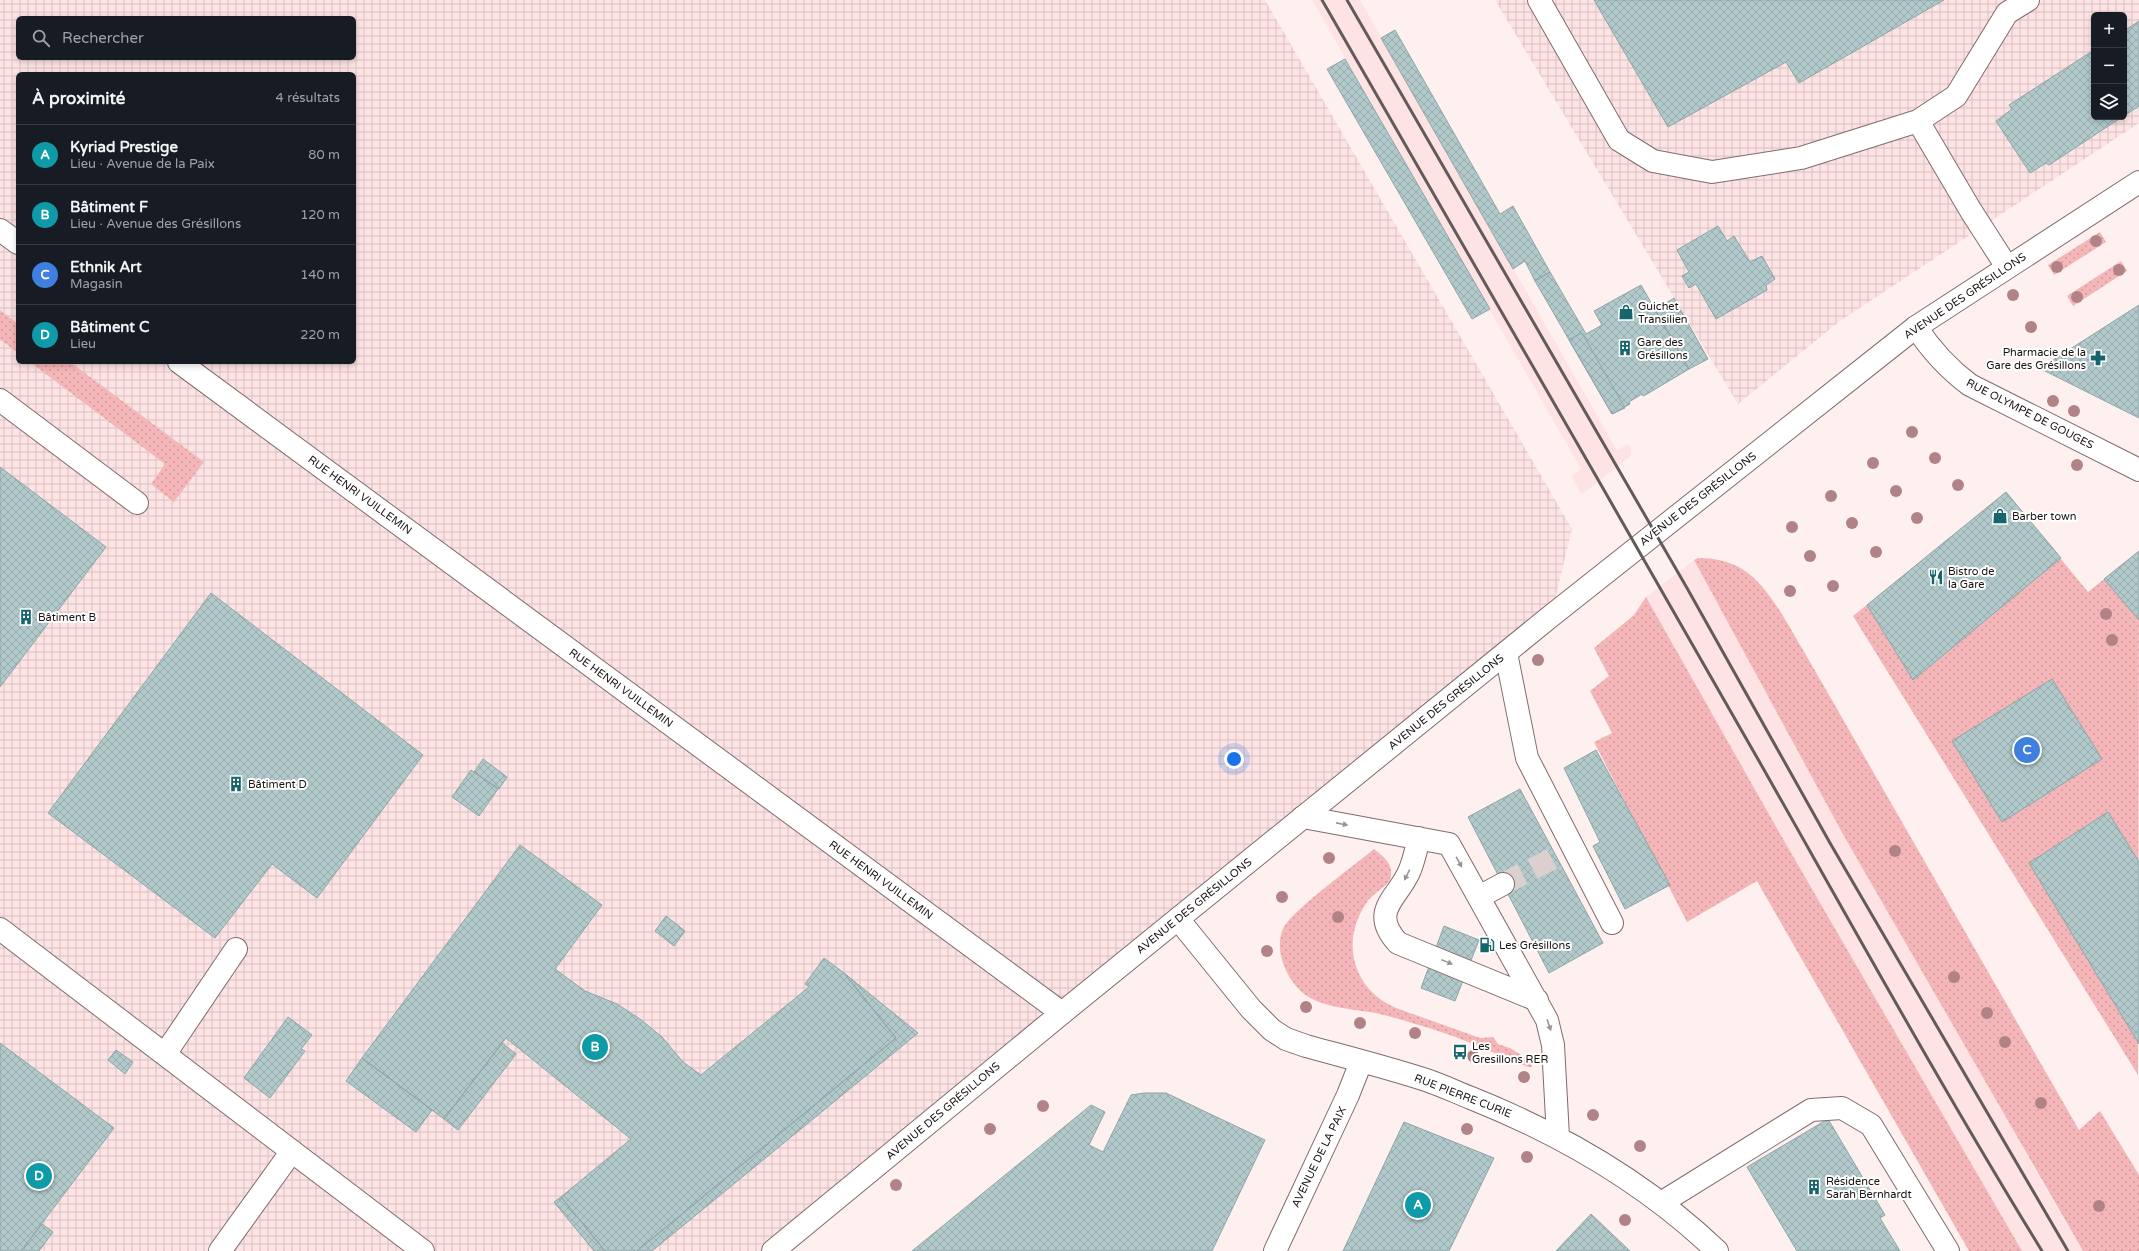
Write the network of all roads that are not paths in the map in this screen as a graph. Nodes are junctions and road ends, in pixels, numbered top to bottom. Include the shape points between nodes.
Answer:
1 (1539, 0) edge
2 (2028, 0) edge
3 (1918, 121) junction
4 (2139, 182) edge
5 (0, 230) edge
6 (16, 242) edge
7 (2008, 267) junction
8 (1916, 327) junction
9 (182, 364) edge
10 (0, 400) edge
11 (2139, 470) edge
12 (137, 503) dead end
13 (1506, 653) junction
14 (1303, 817) junction
15 (1419, 838) junction
16 (1503, 884) tunnel mouth
17 (1479, 897) junction
18 (1178, 919) junction
19 (1612, 923) dead end
20 (0, 929) edge
21 (236, 950) dead end
22 (1537, 1000) junction
23 (1062, 1013) junction
24 (165, 1054) junction
25 (1361, 1062) junction
26 (1558, 1137) junction
27 (292, 1151) junction
28 (1661, 1203) junction
29 (220, 1251) edge
30 (423, 1251) edge
31 (773, 1251) edge
32 (1275, 1251) edge
33 (1717, 1251) edge
34 (1948, 1251) edge

1 - 3 street via 1619,140 1653,161 1712,172 1801,158
2 - 3 street via 2007,13 1956,96
3 - 7 street via 1971,211
4 - 7 street, AVENUE DES GRÉSILLONS
5 - 6 street
7 - 8 street, AVENUE DES GRÉSILLONS
8 - 11 street, RUE OLYMPE DE GOUGES via 1929,347 1948,368 1970,385
8 - 13 street, AVENUE DES GRÉSILLONS
9 - 23 street, RUE HENRI VUILLEMIN
10 - 12 street
13 - 14 street, AVENUE DES GRÉSILLONS
13 - 19 street via 1527,758 1564,853
14 -> 15 street
14 - 18 street, AVENUE DES GRÉSILLONS
15 -> 17 street via 1449,844
15 -> 22 street via 1410,872 1387,904 1385,915 1391,935 1398,942
16 - 17 street
17 - 22 street
18 - 23 street, AVENUE DES GRÉSILLONS
18 - 25 street, RUE PIERRE CURIE via 1251,1009 1272,1030 1286,1039
20 - 24 street
21 - 24 street
22 -> 26 street via 1551,1031
23 - 31 street, AVENUE DES GRÉSILLONS
24 - 27 street
25 - 26 street, RUE PIERRE CURIE via 1427,1080 1497,1108
25 - 32 street, AVENUE DE LA PAIX
26 - 28 street, RUE PIERRE CURIE via 1590,1155
27 - 29 street
27 - 30 street
28 - 33 street, RUE PIERRE CURIE
28 - 34 street via 1811,1110 1842,1108 1871,1125

